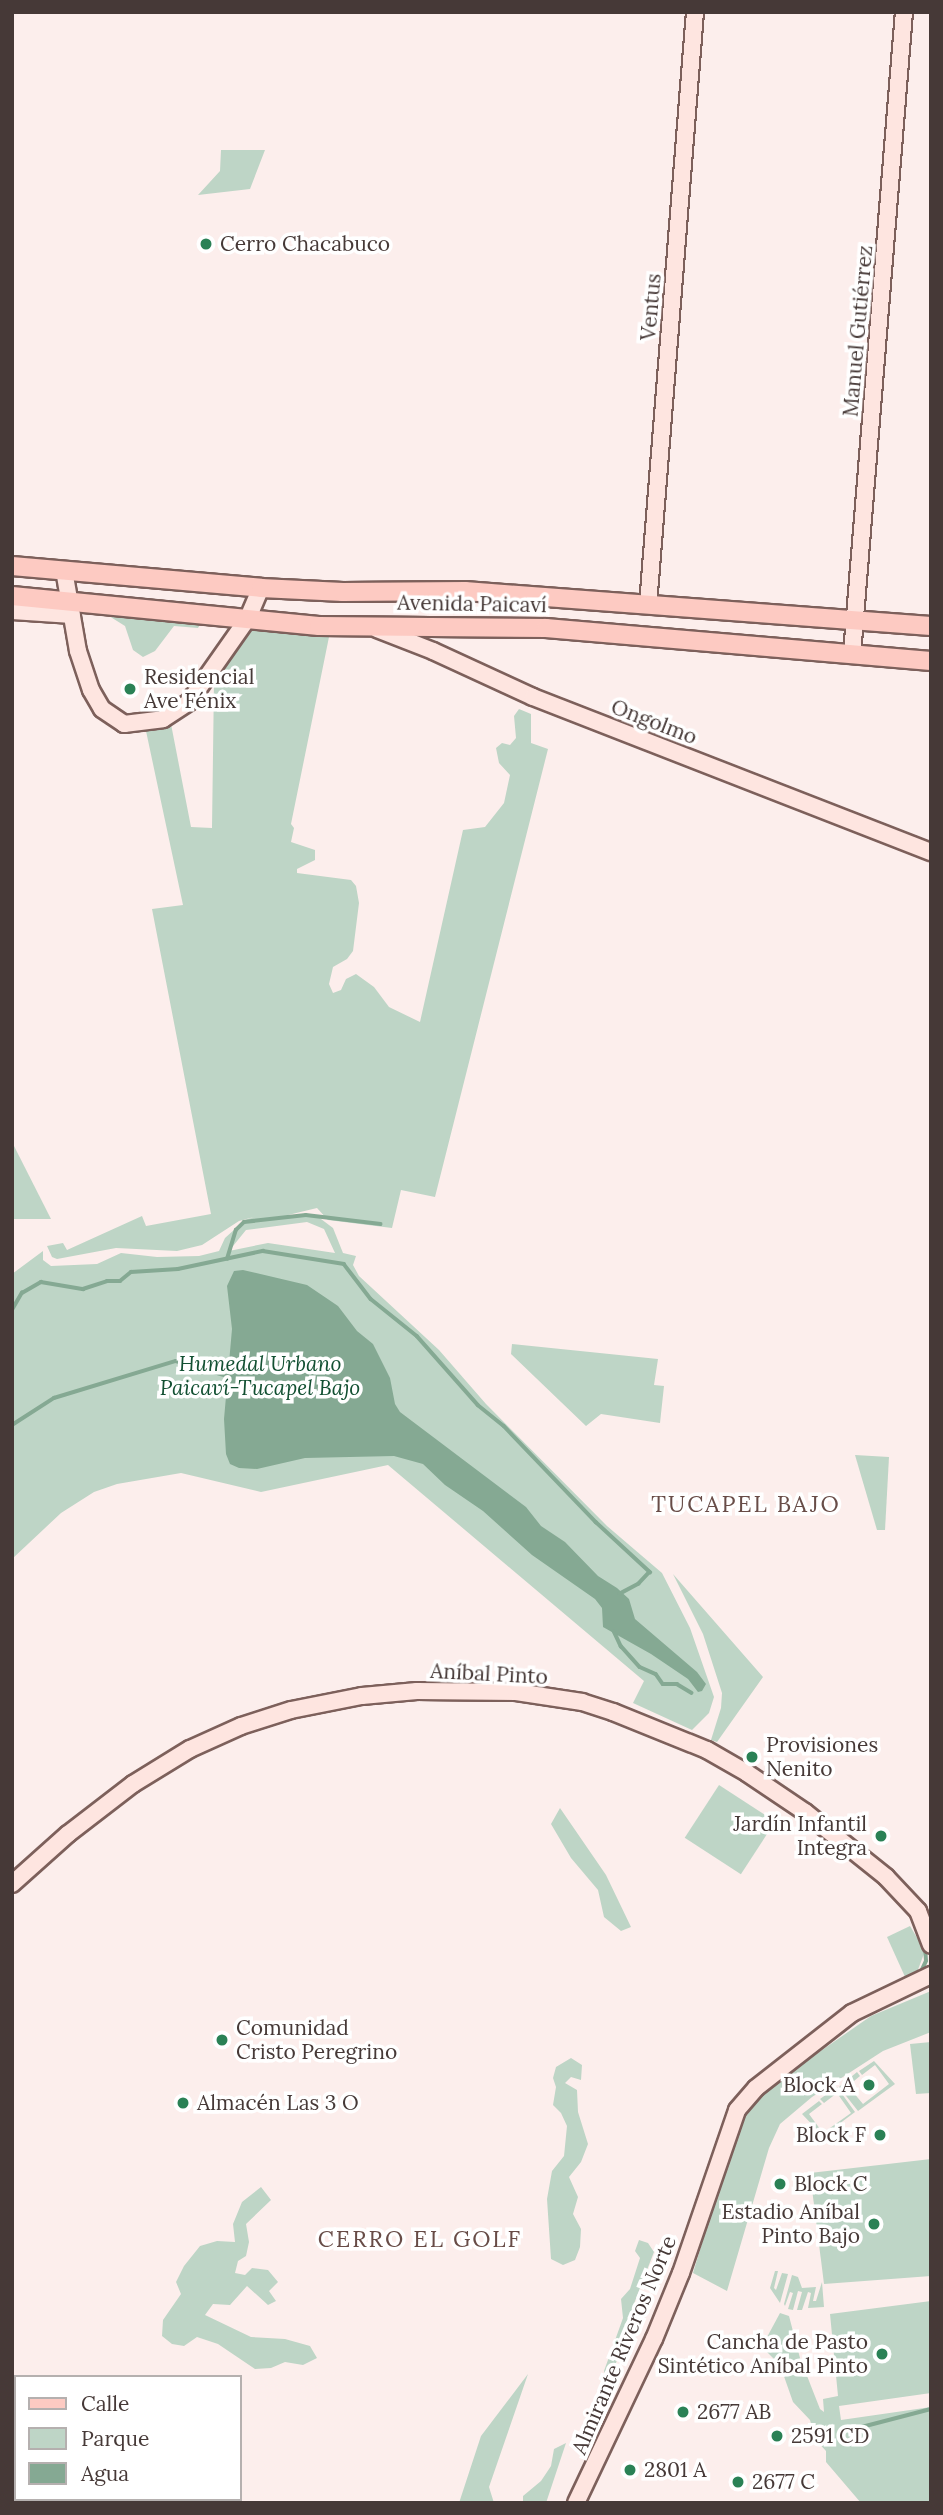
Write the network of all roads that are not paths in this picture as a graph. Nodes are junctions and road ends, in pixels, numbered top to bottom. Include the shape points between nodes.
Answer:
1 (695, 12) edge
2 (904, 12) edge
3 (12, 566) edge
4 (64, 570) junction
5 (261, 588) junction
6 (12, 596) edge
7 (649, 605) junction
8 (72, 608) junction
9 (12, 611) edge
10 (248, 618) junction
11 (856, 619) junction
12 (364, 626) junction
13 (931, 626) edge
14 (852, 654) junction
15 (931, 661) edge
16 (931, 852) edge
17 (12, 1884) edge
18 (931, 1945) edge
19 (931, 1975) edge
20 (576, 2503) edge

1 - 7 street, Ventus
2 - 11 street, Manuel Gutiérrez
3 - 4 main road, Avenida Paicaví
4 - 5 main road, Avenida Paicaví
4 - 8 street
5 - 7 main road, Avenida Paicaví via 458,590
5 - 10 street
6 - 8 main road, Avenida Paicaví
7 - 11 main road, Avenida Paicaví
8 - 9 street, Avenida Paicaví
8 - 10 main road, Avenida Paicaví
8 - 10 street via 78,651 93,694 118,722 133,724 163,719 189,702
10 - 12 main road, Avenida Paicaví
11 - 13 main road, Avenida Paicaví
11 - 14 street, Manuel Gutiérrez
12 - 14 main road, Avenida Paicaví via 523,626
12 - 16 street, Ongolmo via 433,651 526,695
14 - 15 main road, Avenida Paicaví
17 - 18 street, Aníbal Pinto via 133,1784 190,1749 241,1726 362,1696 418,1691 516,1692 570,1699 613,1712 707,1750 747,1773 806,1812 886,1877 918,1912
19 - 20 street, Almirante Riveros Norte via 841,2021 756,2088 737,2110 654,2339

